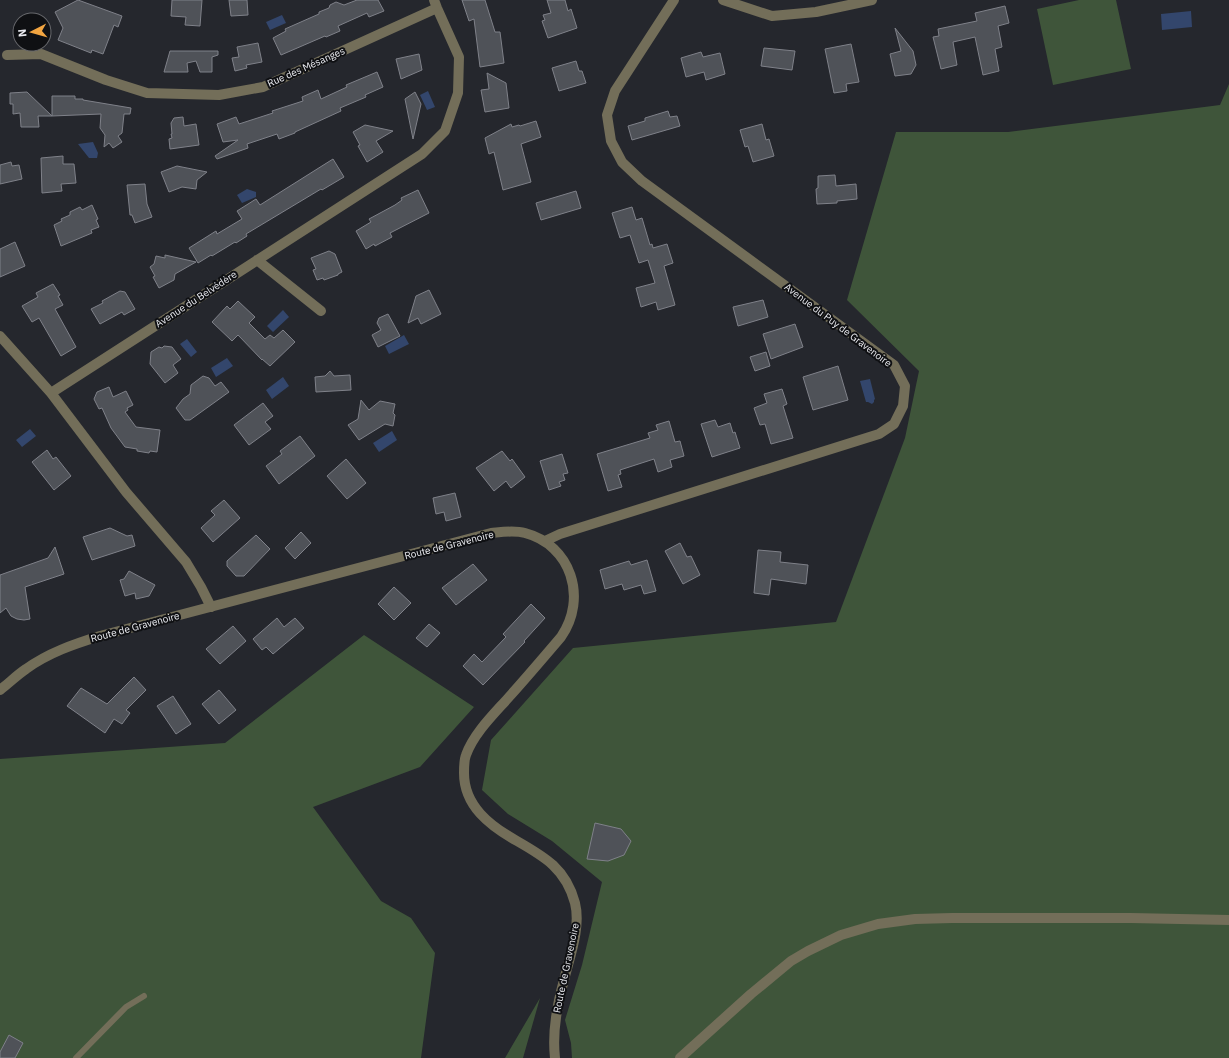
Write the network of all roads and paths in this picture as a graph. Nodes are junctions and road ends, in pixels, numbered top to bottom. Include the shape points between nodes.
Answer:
1 (674, 0) edge
2 (723, 0) edge
3 (872, 0) edge
4 (436, 4) edge
5 (7, 55) dead end
6 (257, 260) junction
7 (321, 311) dead end
8 (0, 336) edge
9 (51, 393) junction
10 (545, 541) junction
11 (211, 606) junction
12 (0, 690) edge
13 (1229, 920) edge
14 (144, 996) dead end
15 (76, 1058) edge
16 (555, 1058) edge
17 (680, 1058) edge

1 - 10 street, Avenue du Puy de Gravenoire via 615,90 607,115 611,141 622,162 642,181 894,365 905,386 904,406 894,424 879,434 560,534
2 - 3 street via 772,16 816,12
4 - 5 street, Rue des Mésanges via 263,87 219,95 147,94 41,54
4 - 6 street, Avenue du Belvédère via 459,57 458,94 445,131 422,154
6 - 7 street
6 - 9 street, Avenue du Belvédère
8 - 9 street
9 - 11 street via 126,492 186,562
10 - 11 street, Route de Gravenoire via 523,532 491,533
10 - 16 street, Route de Gravenoire via 564,561 572,580 572,614 562,637 476,736 466,756 464,775 470,798 481,815 507,835 552,863 561,872 575,903 576,927 555,1024
11 - 12 street, Route de Gravenoire via 80,642 27,668
13 - 17 street via 952,918 878,924 840,936 791,961
14 - 15 lane via 126,1007

